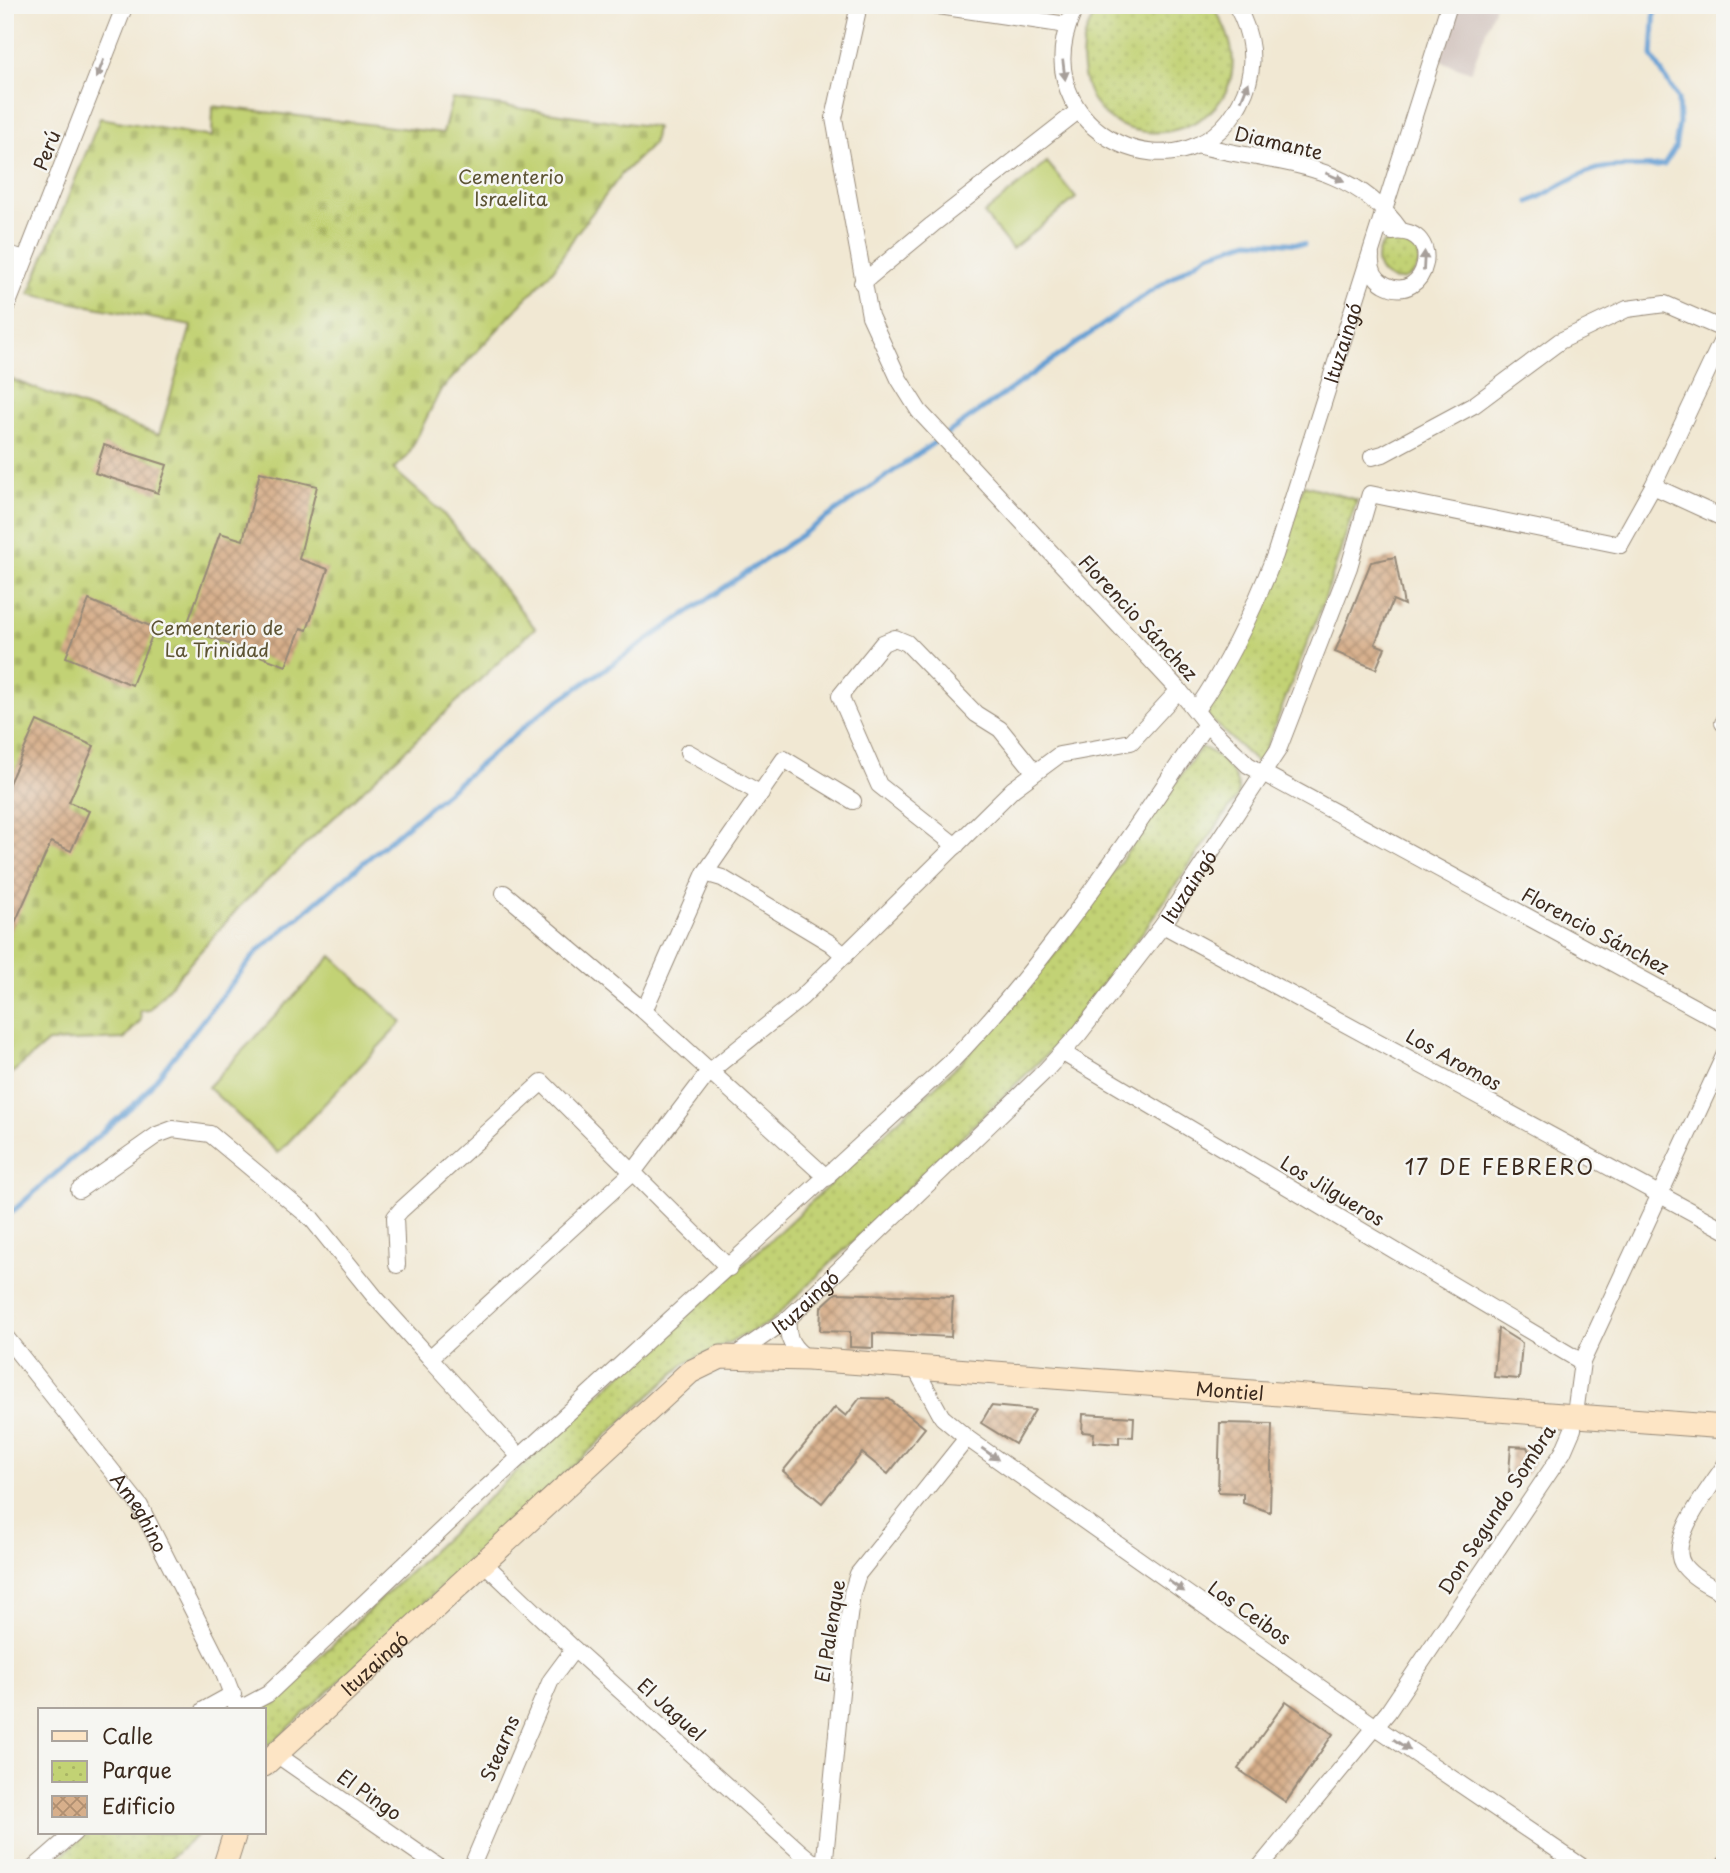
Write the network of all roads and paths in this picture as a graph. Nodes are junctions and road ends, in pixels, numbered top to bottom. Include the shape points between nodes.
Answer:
1 (125, 5) edge
2 (859, 5) edge
3 (932, 5) edge
4 (1077, 5) edge
5 (1236, 5) edge
6 (1449, 5) edge
7 (1067, 25) junction
8 (1079, 111) junction
9 (1197, 145) junction
10 (1384, 207) junction
11 (1401, 231) junction
12 (1372, 249) junction
13 (5, 253) edge
14 (25, 259) junction
15 (862, 283) junction
16 (1385, 284) junction
17 (1356, 298) junction
18 (5, 311) edge
19 (1725, 332) edge
20 (1372, 457) dead end
21 (1653, 486) junction
22 (1725, 519) edge
23 (1179, 690) junction
24 (1196, 710) junction
25 (1206, 724) junction
26 (688, 752) dead end
27 (1034, 771) junction
28 (1263, 774) junction
29 (761, 794) junction
30 (853, 801) dead end
31 (956, 846) junction
32 (705, 873) junction
33 (504, 893) dead end
34 (1163, 925) junction
35 (845, 956) junction
36 (644, 1011) junction
37 (1725, 1024) edge
38 (1063, 1053) junction
39 (1725, 1054) edge
40 (709, 1072) junction
41 (634, 1171) junction
42 (827, 1178) junction
43 (79, 1190) dead end
44 (1658, 1194) junction
45 (1725, 1230) edge
46 (397, 1265) dead end
47 (729, 1268) junction
48 (788, 1319) junction
49 (5, 1336) edge
50 (733, 1357) junction
51 (430, 1358) junction
52 (808, 1359) junction
53 (1582, 1362) junction
54 (915, 1368) junction
55 (1575, 1416) junction
56 (1725, 1427) edge
57 (967, 1438) junction
58 (520, 1457) junction
59 (1725, 1465) edge
60 (485, 1564) junction
61 (1725, 1594) edge
62 (574, 1649) junction
63 (233, 1693) junction
64 (207, 1708) edge
65 (237, 1708) edge
66 (242, 1708) edge
67 (1376, 1727) junction
68 (270, 1760) edge
69 (73, 1834) edge
70 (235, 1834) edge
71 (824, 1866) edge
72 (34, 1868) edge
73 (224, 1868) edge
74 (440, 1868) edge
75 (471, 1868) edge
76 (842, 1868) edge
77 (1259, 1868) edge
78 (1584, 1868) edge

1 -> 14 street, Perú
2 - 15 street, Florencio Sánchez via 834,118
3 - 7 street
4 - 7 street
9 -> 5 street via 1221,129 1239,107 1250,80 1252,51 1246,23
6 - 10 street, Ituzaingó
7 -> 8 street via 1064,81
8 - 9 street via 1116,144 1142,152 1170,153
8 - 15 street
9 -> 10 street, Diamante via 1312,168 1367,193
10 - 11 street
10 - 12 street, Ituzaingó
11 - 12 street via 1384,235
16 -> 11 street via 1396,288 1413,284 1426,265 1421,242
12 - 16 street via 1373,271
12 - 17 street, Ituzaingó
13 - 14 street
14 - 18 street, Perú
15 - 23 street, Florencio Sánchez via 870,316 919,411
16 - 17 street via 1368,287
17 - 24 street, Ituzaingó via 1267,575 1212,688
19 - 20 street via 1665,304 1642,305 1560,341 1474,405
19 - 21 street
21 - 22 street
21 - 28 street, Ituzaingó via 1623,541 1614,546 1370,494 1349,567 1287,729
23 - 24 street, Florencio Sánchez
23 - 27 street via 1131,742 1069,751
24 - 25 street, Florencio Sánchez
25 - 28 street, Florencio Sánchez
25 - 42 street via 1083,905 1015,992 949,1064
26 - 29 street
27 - 31 street
27 - 31 street via 1000,729 976,714 907,643 895,638 883,643 840,696 879,785
28 - 34 street, Ituzaingó
28 - 37 street, Florencio Sánchez
29 - 30 street via 784,759
29 - 32 street
31 - 35 street
32 - 35 street via 733,885
32 - 36 street
33 - 36 street
34 - 38 street, Ituzaingó
34 - 44 street, Los Aromos
35 - 40 street
36 - 40 street
38 - 48 street, Ituzaingó
38 - 53 street, Los Jilgueros
39 - 44 street, Don Segundo Sombra
40 - 41 street
40 - 42 street
41 - 46 street via 542,1082 401,1210 396,1217
41 - 47 street
41 - 51 street
42 - 47 street
43 - 51 street via 157,1135 173,1129 210,1134 312,1219
44 - 45 street, Los Aromos
44 - 53 street, Don Segundo Sombra
47 - 58 street
48 - 50 street, Ituzaingó
48 - 52 street via 790,1341
49 - 63 street, Ameghino via 140,1506
50 - 52 street, Montiel
50 - 60 street, Ituzaingó via 712,1359 690,1372
51 - 58 street
52 - 54 street, Montiel
53 - 55 street, Don Segundo Sombra
54 - 55 street, Montiel
54 - 57 street, Los Ceibos via 942,1417
55 - 56 street, Montiel
55 - 67 street, Don Segundo Sombra via 1563,1451
57 -> 67 street, Los Ceibos
57 - 71 street, El Palenque via 855,1585
58 - 66 street via 268,1694
59 - 61 street via 1685,1529 1678,1555 1692,1574
60 - 62 street, El Jaguel
60 - 68 street, Ituzaingó
62 - 71 street, El Jaguel via 799,1851
62 - 75 street, Stearns via 551,1680
63 - 64 street
63 - 65 street, Ameghino
67 - 77 street, Don Segundo Sombra
67 -> 78 street, Los Ceibos
68 - 74 street, El Pingo
69 - 72 street
70 - 73 street
71 - 76 street, El Jaguel

